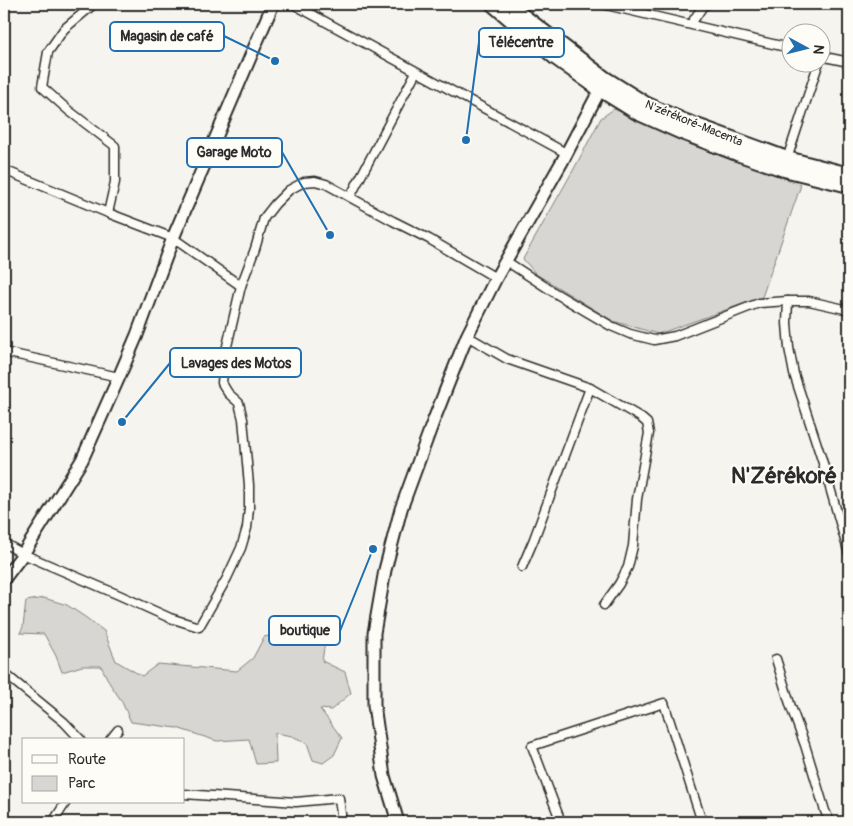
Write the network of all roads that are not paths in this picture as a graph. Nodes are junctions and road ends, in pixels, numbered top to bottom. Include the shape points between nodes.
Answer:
1 (94, 4) edge
2 (273, 4) edge
3 (293, 4) edge
4 (602, 4) edge
5 (707, 4) edge
6 (502, 6) edge
7 (692, 24) junction
8 (780, 46) edge
9 (830, 58) edge
10 (849, 62) edge
11 (416, 72) junction
12 (816, 72) edge
13 (603, 84) junction
14 (566, 153) junction
15 (786, 164) junction
16 (4, 170) edge
17 (849, 175) edge
18 (849, 186) edge
19 (350, 196) junction
20 (108, 213) junction
21 (173, 238) junction
22 (506, 261) junction
23 (496, 278) junction
24 (241, 286) junction
25 (788, 301) junction
26 (849, 310) edge
27 (467, 336) junction
28 (4, 352) edge
29 (119, 377) junction
30 (590, 388) junction
31 (4, 543) edge
32 (23, 554) junction
33 (849, 554) edge
34 (522, 566) dead end
35 (4, 579) edge
36 (604, 605) dead end
37 (776, 659) dead end
38 (4, 673) edge
39 (118, 730) dead end
40 (79, 738) edge
41 (112, 738) edge
42 (185, 794) edge
43 (65, 804) edge
44 (53, 822) edge
45 (342, 822) edge
46 (398, 822) edge
47 (561, 822) edge
48 (702, 822) edge
49 (830, 822) edge

1 - 20 street via 64,29 48,52 42,86 115,146 115,182
2 - 21 street
3 - 11 street
4 - 7 street
5 - 7 street
6 - 13 highway via 555,57
7 - 8 street
9 - 10 street
11 - 14 street
11 - 19 street
12 - 15 street
13 - 14 street
13 - 15 highway via 637,112 682,132 737,153
14 - 22 street
15 - 17 highway
15 - 18 highway
16 - 20 street
19 - 23 street
19 - 24 street via 316,181 304,182 289,190 264,218
20 - 21 street
21 - 24 street
21 - 29 street
22 - 23 street
22 - 25 street via 611,326 654,340 675,336 759,304
23 - 27 street
24 - 32 street via 224,359 222,383 239,403 243,418 248,514 241,548 199,627 170,618
25 - 26 street via 809,301
25 - 33 street via 788,340 794,374
27 - 30 street via 507,359
27 - 46 street via 401,509 385,570 374,633 374,706 384,776
28 - 29 street
29 - 32 street via 82,460
30 - 34 street
30 - 36 street via 640,417 647,423 649,433 637,499 632,553 619,584
31 - 32 street
32 - 35 street
37 - 49 street
38 - 40 street
39 - 41 street
42 - 45 street via 296,802 339,798
43 - 44 street
47 - 48 street via 532,746 664,703

